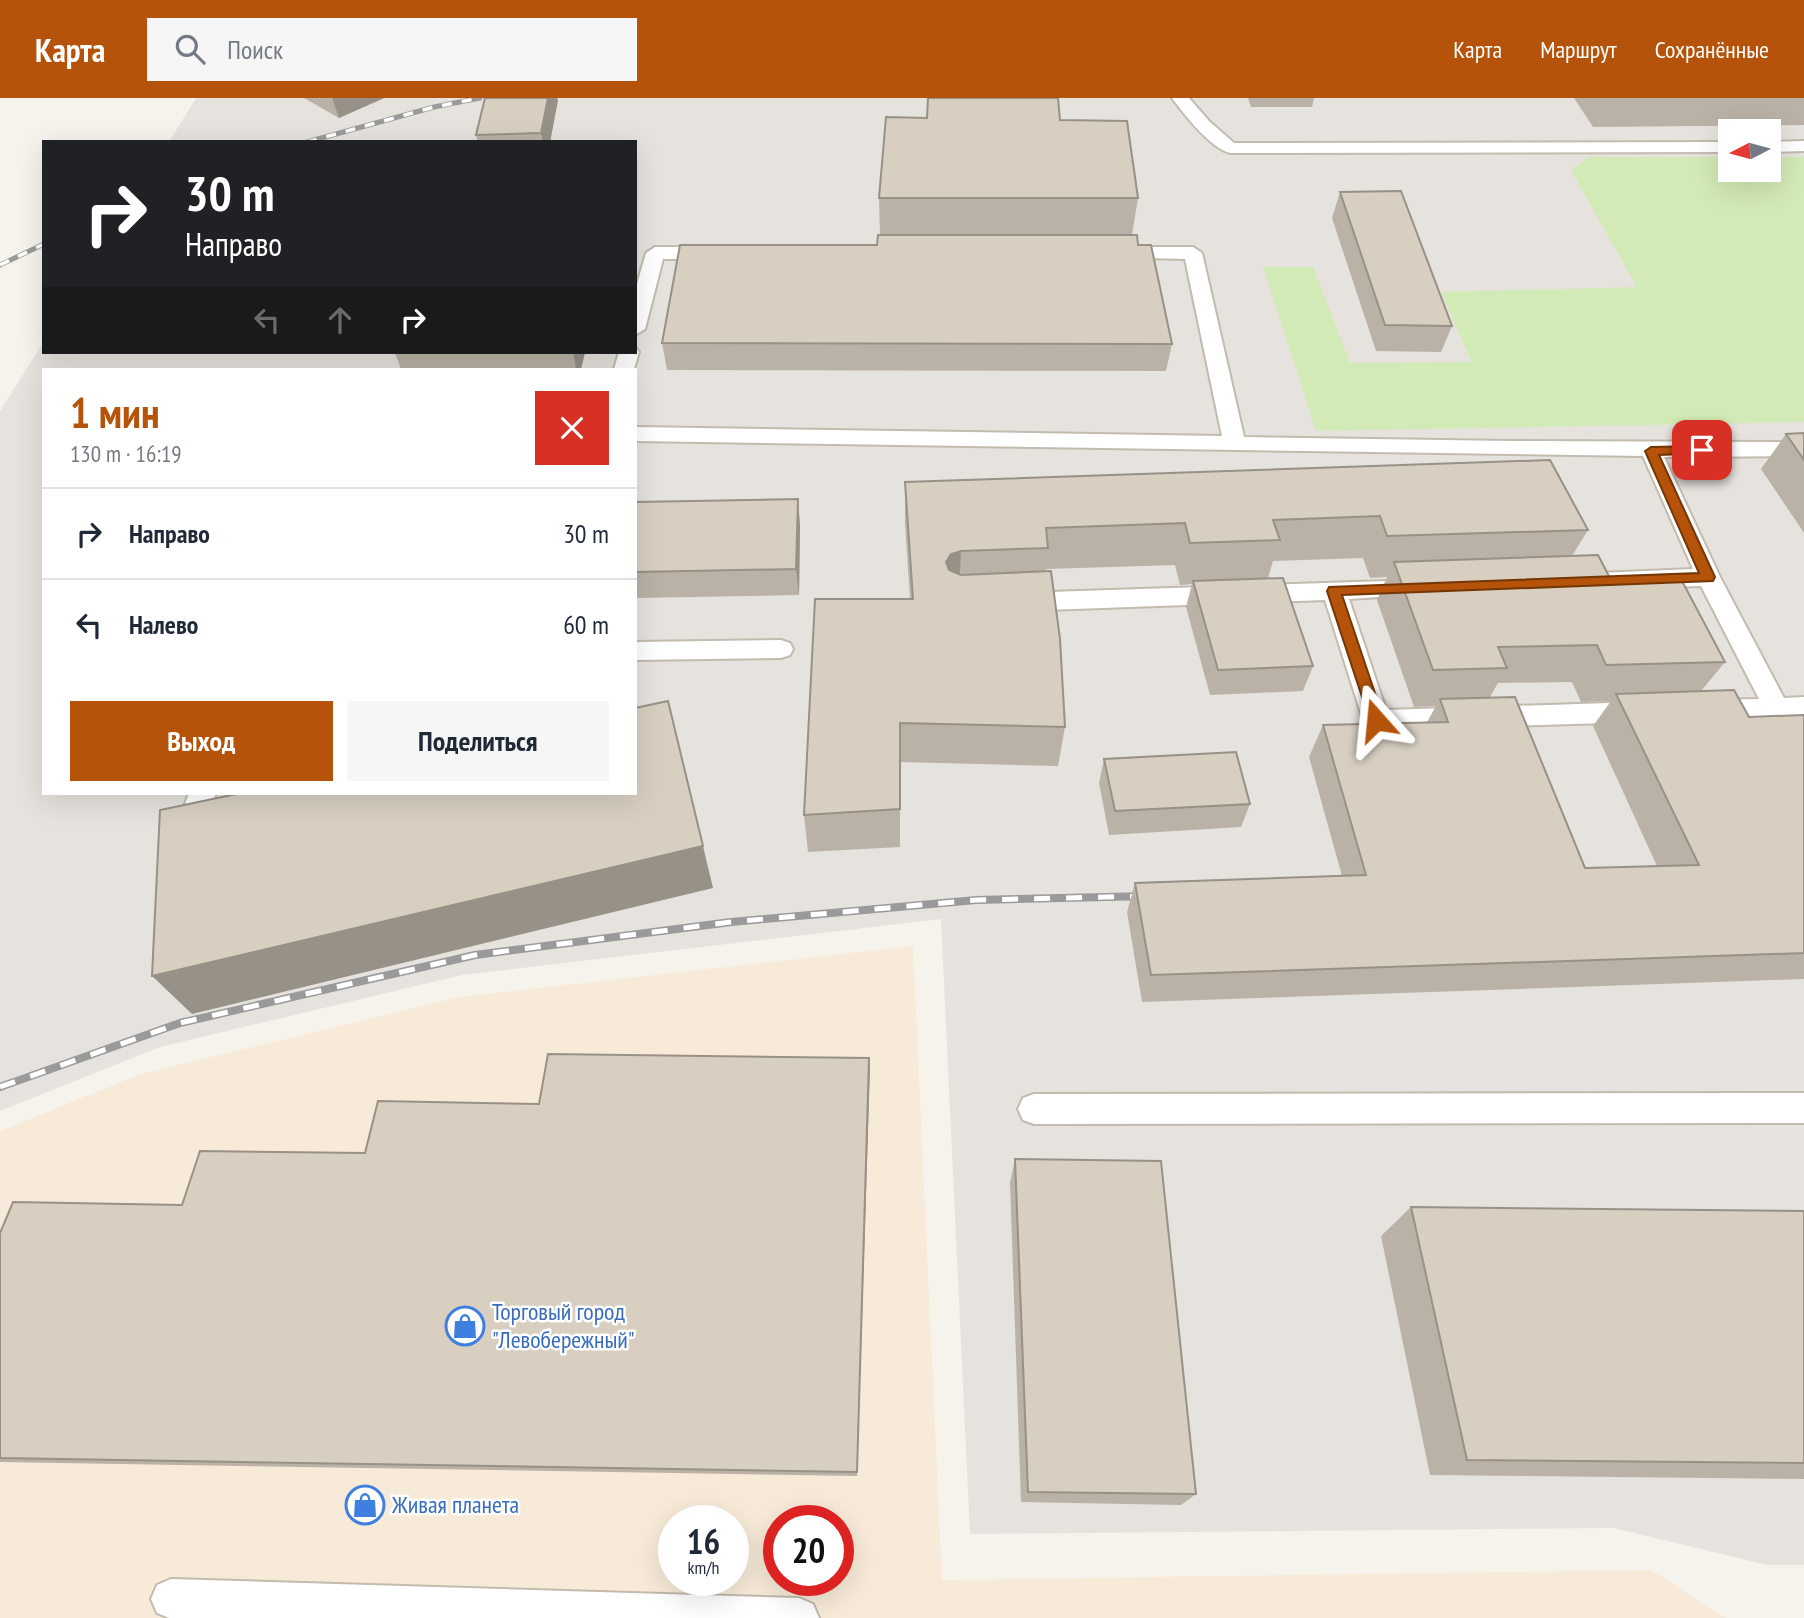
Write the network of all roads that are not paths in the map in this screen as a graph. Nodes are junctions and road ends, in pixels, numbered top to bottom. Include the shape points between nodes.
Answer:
1 (1180, 98) edge
2 (1782, 146) edge
3 (1804, 146) edge
4 (1718, 147) edge
5 (738, 253) edge
6 (1096, 253) edge
7 (637, 321) edge
8 (638, 438) edge
9 (1234, 442) junction
10 (1804, 449) edge
11 (1651, 451) junction
12 (1708, 577) junction
13 (1555, 583) edge
14 (1444, 587) edge
15 (1334, 591) junction
16 (1000, 603) edge
17 (781, 649) dead end
18 (637, 651) edge
19 (1804, 707) edge
20 (1777, 708) junction
21 (1804, 756) edge
22 (201, 795) edge
23 (188, 834) edge
24 (1804, 1108) edge
25 (1034, 1109) dead end
26 (171, 1599) dead end
27 (799, 1618) edge

1 - 4 lane via 1230,148
2 - 3 lane
5 - 7 lane via 655,253
6 - 9 lane via 1193,253
8 - 9 lane
9 - 11 lane
10 - 11 lane
11 - 12 lane
12 - 13 lane
12 - 20 lane
14 - 15 lane
15 - 16 lane
15 - 20 lane via 1376,720
17 - 18 lane
19 - 20 lane
20 - 21 lane
22 - 23 lane
24 - 25 lane
26 - 27 lane

